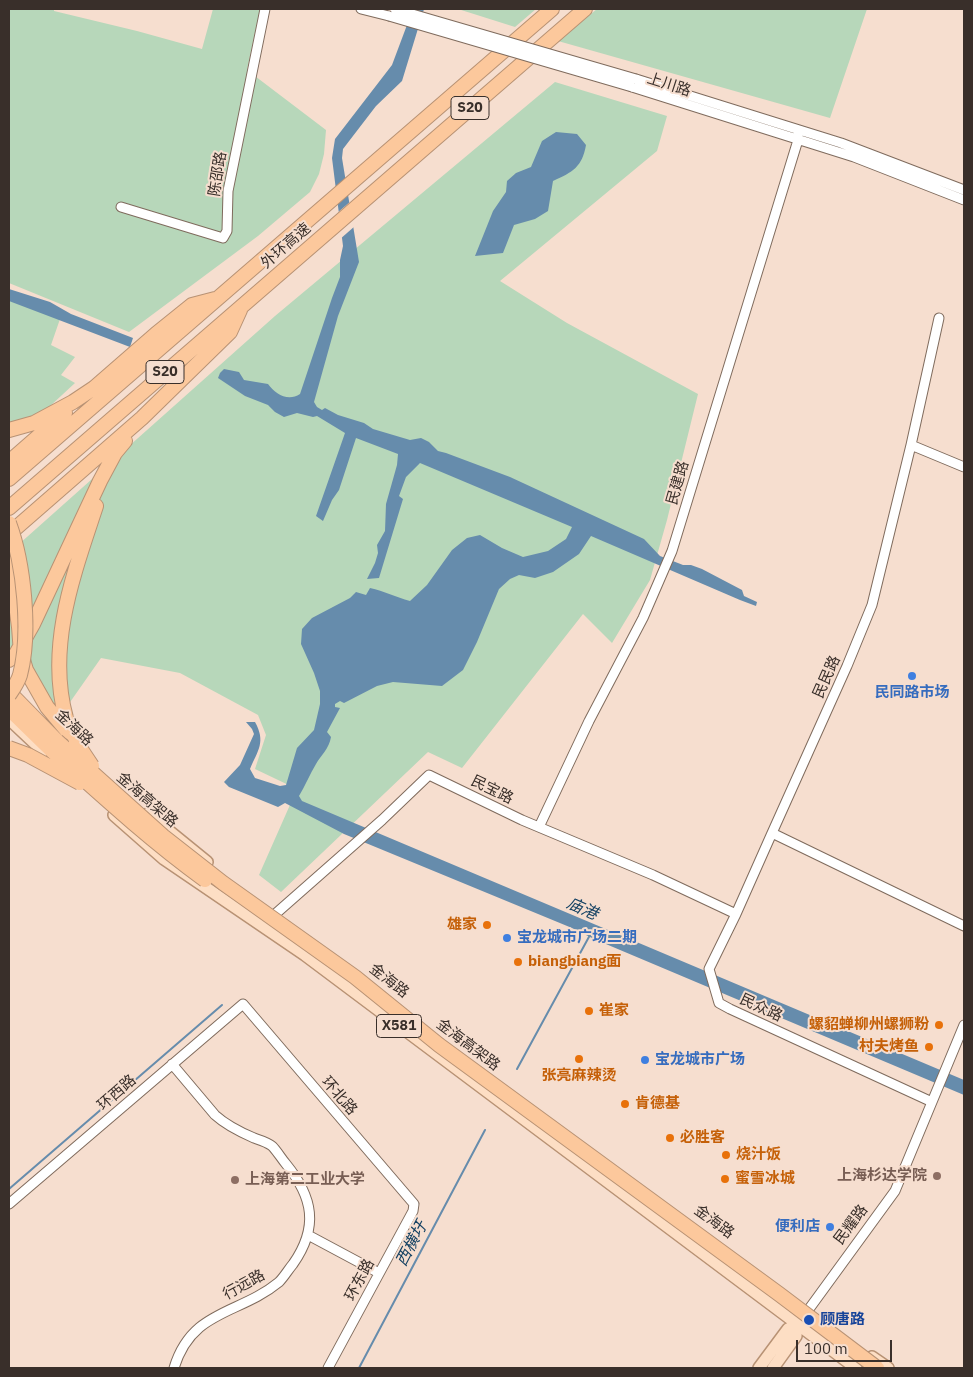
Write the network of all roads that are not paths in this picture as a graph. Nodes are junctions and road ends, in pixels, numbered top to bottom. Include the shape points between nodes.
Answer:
1 (265, 9) edge
2 (361, 9) edge
3 (552, 9) edge
4 (585, 9) edge
5 (392, 12) edge
6 (798, 135) junction
7 (964, 190) edge
8 (964, 200) edge
9 (121, 207) dead end
10 (218, 298) junction
11 (243, 305) junction
12 (939, 318) dead end
13 (73, 402) junction
14 (142, 418) junction
15 (9, 430) edge
16 (911, 445) junction
17 (9, 462) edge
18 (964, 467) edge
19 (9, 480) edge
20 (9, 508) edge
21 (9, 523) edge
22 (9, 534) edge
23 (74, 551) junction
24 (9, 552) edge
25 (9, 660) edge
26 (9, 686) edge
27 (9, 694) edge
28 (9, 709) edge
29 (9, 719) edge
30 (76, 742) junction
31 (9, 748) edge
32 (105, 786) junction
33 (132, 823) junction
34 (539, 827) junction
35 (772, 833) junction
36 (736, 914) junction
37 (273, 916) junction
38 (964, 926) edge
39 (243, 1004) joint
40 (964, 1025) edge
41 (172, 1064) junction
42 (932, 1102) junction
43 (9, 1204) edge
44 (414, 1204) joint
45 (308, 1235) junction
46 (379, 1273) junction
47 (809, 1310) junction
48 (796, 1325) junction
49 (174, 1368) edge
50 (328, 1368) edge
51 (760, 1368) edge
52 (773, 1368) edge
53 (856, 1368) edge
54 (867, 1368) edge
55 (877, 1368) edge
56 (888, 1368) edge

1 - 9 street, 陈邵路 via 228,191 228,231 223,238
2 - 5 street, 上川路
3 - 10 highway, 外环高速 / S20
4 - 11 highway, 外环高速 / S20
5 - 6 street, 上川路, bridge
6 - 7 street, 上川路 via 841,143
6 - 8 street, 上川路
6 - 34 street, 民建路 via 672,551 643,618
10 - 13 highway via 192,305
10 - 19 highway, 外环高速 / S20
11 - 14 highway via 230,332
11 - 20 highway, 外环高速 / S20
12 - 16 street, 民民路
13 - 15 highway via 34,423
13 - 17 highway via 68,411
14 - 22 highway
14 - 23 highway via 115,453 100,480
16 - 18 street
16 - 35 street, 民民路 via 872,605
21 - 27 highway, bridge via 24,598 25,634 20,678
23 - 25 highway, bridge via 16,654
23 - 30 highway via 59,671 66,718
24 - 30 highway, bridge via 21,654 26,670 47,707
26 - 37 main road, 金海路 / X581 via 63,740 144,811
27 - 32 highway, 金海高架路, bridge
28 - 33 highway, 金海高架路, bridge
29 - 48 main road, 金海路 / X581 via 164,859 304,955
30 - 32 highway, bridge
31 - 33 highway, bridge via 84,786
32 - 55 highway, 金海高架路, bridge via 223,883
33 - 54 highway, 金海高架路, bridge via 176,859
34 - 36 street, 民宝路
34 - 37 street, 民宝路 via 430,775
35 - 36 street, 民众路
35 - 38 street
36 - 42 street, 民众路 via 710,969 719,1002
37 - 47 main road, 金海路 / X581
39 - 41 street, 环西路
39 - 44 street, 环北路
40 - 42 street, 民耀路
41 - 43 street, 环西路
41 - 45 street, 行远路 via 223,1122 272,1146 306,1194
42 - 47 street, 民耀路 via 895,1191
44 - 46 street, 环东路
45 - 46 street
45 - 49 street, 行远路 via 302,1250 280,1281 198,1328 188,1338
46 - 50 street, 环东路
47 - 48 main road, 民耀路
47 - 56 main road, 金海路 / X581
48 - 51 main road via 788,1329
48 - 52 main road via 796,1336
48 - 53 main road, 金海路 / X581

